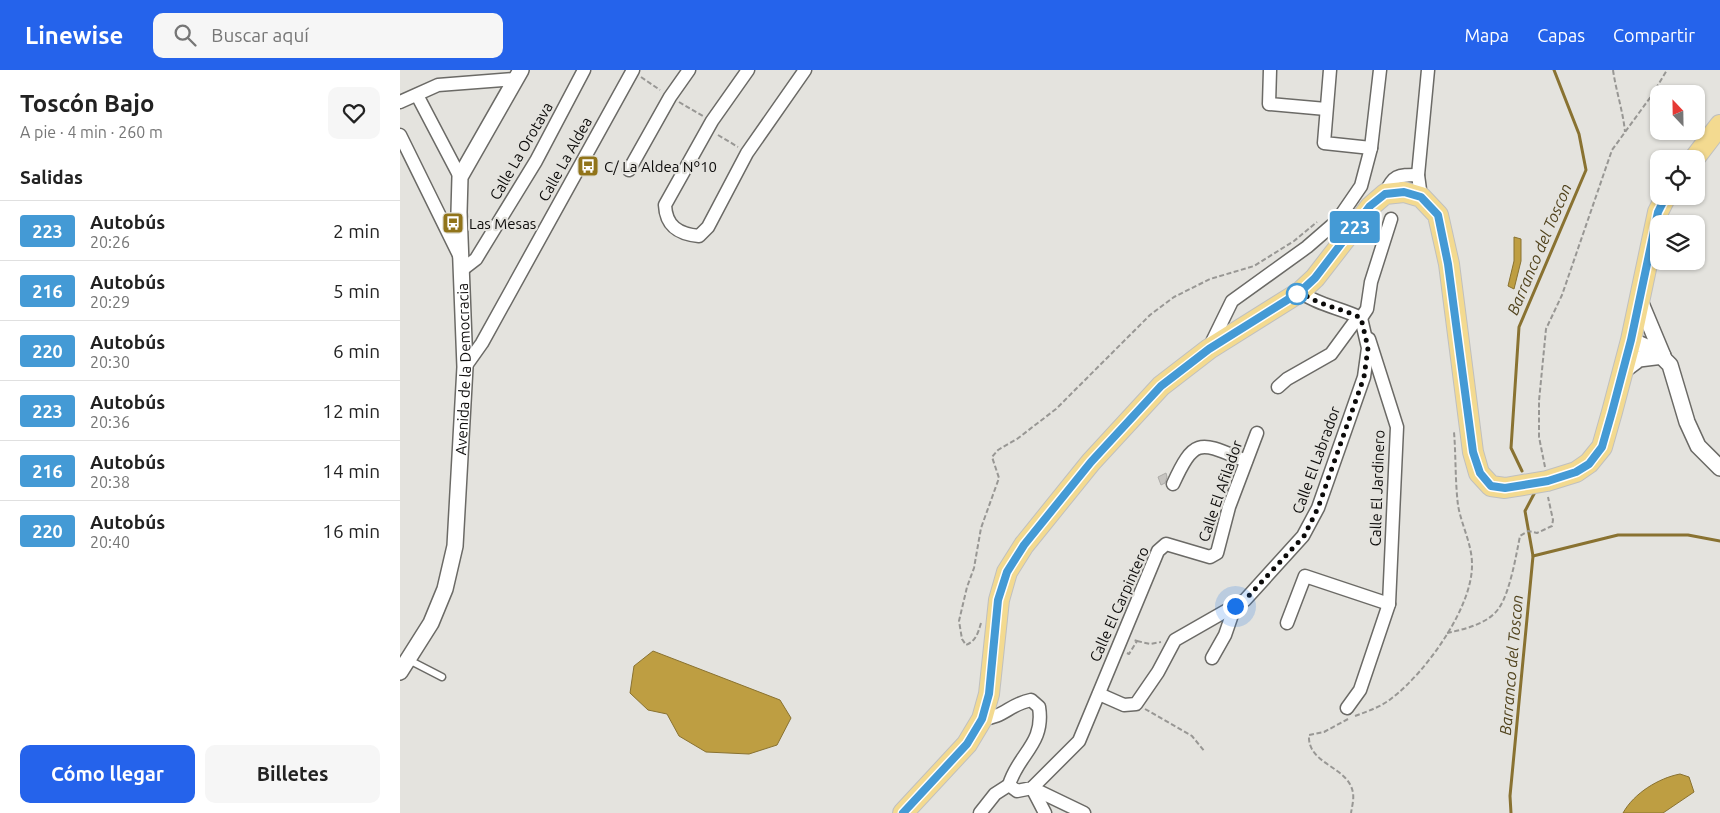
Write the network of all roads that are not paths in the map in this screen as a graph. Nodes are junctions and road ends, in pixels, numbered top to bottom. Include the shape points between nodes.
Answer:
1 (584, 70) edge
2 (633, 70) edge
3 (689, 70) edge
4 (748, 70) edge
5 (805, 70) edge
6 (1270, 70) edge
7 (1330, 70) edge
8 (1380, 70) edge
9 (1428, 70) edge
10 (518, 74) edge
11 (417, 95) junction
12 (400, 102) edge
13 (1326, 109) junction
14 (1720, 125) edge
15 (400, 135) edge
16 (1371, 148) junction
17 (1701, 150) edge
18 (629, 170) dead end
19 (1418, 175) junction
20 (460, 177) junction
21 (1385, 194) junction
22 (1421, 197) junction
23 (1662, 205) edge
24 (1391, 219) dead end
25 (462, 263) junction
26 (1300, 292) junction
27 (1232, 301) junction
28 (1640, 301) junction
29 (1361, 318) junction
30 (1238, 331) junction
31 (1631, 340) junction
32 (1209, 349) junction
33 (1663, 356) junction
34 (465, 367) junction
35 (1623, 371) junction
36 (1278, 387) dead end
37 (1257, 433) dead end
38 (1246, 461) junction
39 (1720, 468) edge
40 (1173, 484) dead end
41 (1210, 557) joint
42 (1388, 604) junction
43 (1235, 606) junction
44 (1287, 623) dead end
45 (1212, 658) dead end
46 (404, 666) edge
47 (442, 677) dead end
48 (1099, 694) junction
49 (1347, 708) dead end
50 (982, 719) junction
51 (1009, 785) junction
52 (1032, 788) junction
53 (903, 813) edge
54 (980, 813) edge
55 (1045, 813) edge
56 (1084, 813) edge

1 - 25 street, Calle La Orotava via 536,161 476,259
2 - 34 street, Calle La Aldea via 482,343
3 - 18 street via 670,96
4 - 5 street via 707,129 665,205 665,216 671,227 687,235 699,236 708,227 747,153
6 - 13 street via 1269,104
7 - 13 street
8 - 16 street
9 - 19 street
10 - 11 street via 438,86
10 - 20 street, Avenida de la Democracia
11 - 12 street
11 - 20 street
13 - 16 street via 1324,143
14 - 17 main road
15 - 25 street
16 - 27 street via 1360,186 1337,221
19 - 21 street via 1400,175 1391,180
19 - 22 street
20 - 25 street, Avenida de la Democracia
21 - 22 main road via 1404,192
21 - 26 main road via 1370,206 1315,278
22 - 35 main road via 1438,215 1448,264 1473,452 1480,473 1491,486 1505,488 1548,481 1589,464 1602,447
23 - 28 main road
24 - 29 street via 1371,282 1367,309
25 - 34 street, Avenida de la Democracia
26 - 29 street via 1313,302
26 - 30 main road
27 - 30 street via 1231,317
27 - 32 street
28 - 31 main road
28 - 33 street
29 - 36 street via 1331,354 1286,379
29 - 42 street, Calle El Jardinero via 1376,356 1396,427
29 - 43 street, Calle El Labrador via 1368,348 1364,377 1318,508 1304,536 1245,600
30 - 32 main road
31 - 33 street
31 - 35 main road
32 - 50 main road via 1161,386 1091,462 1024,545 1007,572 998,600 989,694
33 - 35 street via 1639,359
33 - 39 street via 1670,365 1687,422 1698,446
34 - 46 street, Avenida de la Democracia via 455,546 432,623
37 - 38 street, Calle El Afilador
38 - 40 street via 1211,447 1196,448 1186,456
38 - 41 street, Calle El Afilador via 1228,507 1217,553
41 - 48 street, Calle El Carpintero via 1166,544 1158,550
42 - 44 street via 1306,576
42 - 49 street, Calle El Jardinero via 1360,690
43 - 45 street via 1225,635
43 - 48 street, Calle El Labrador via 1175,640 1136,704 1124,705
46 - 47 lane
48 - 52 street via 1079,741
50 - 51 street via 995,718 1019,702 1031,700 1039,707 1042,721 1035,742
50 - 53 main road via 967,744
51 - 52 street via 1017,791
51 - 54 street via 995,794
52 - 55 street
52 - 56 street

